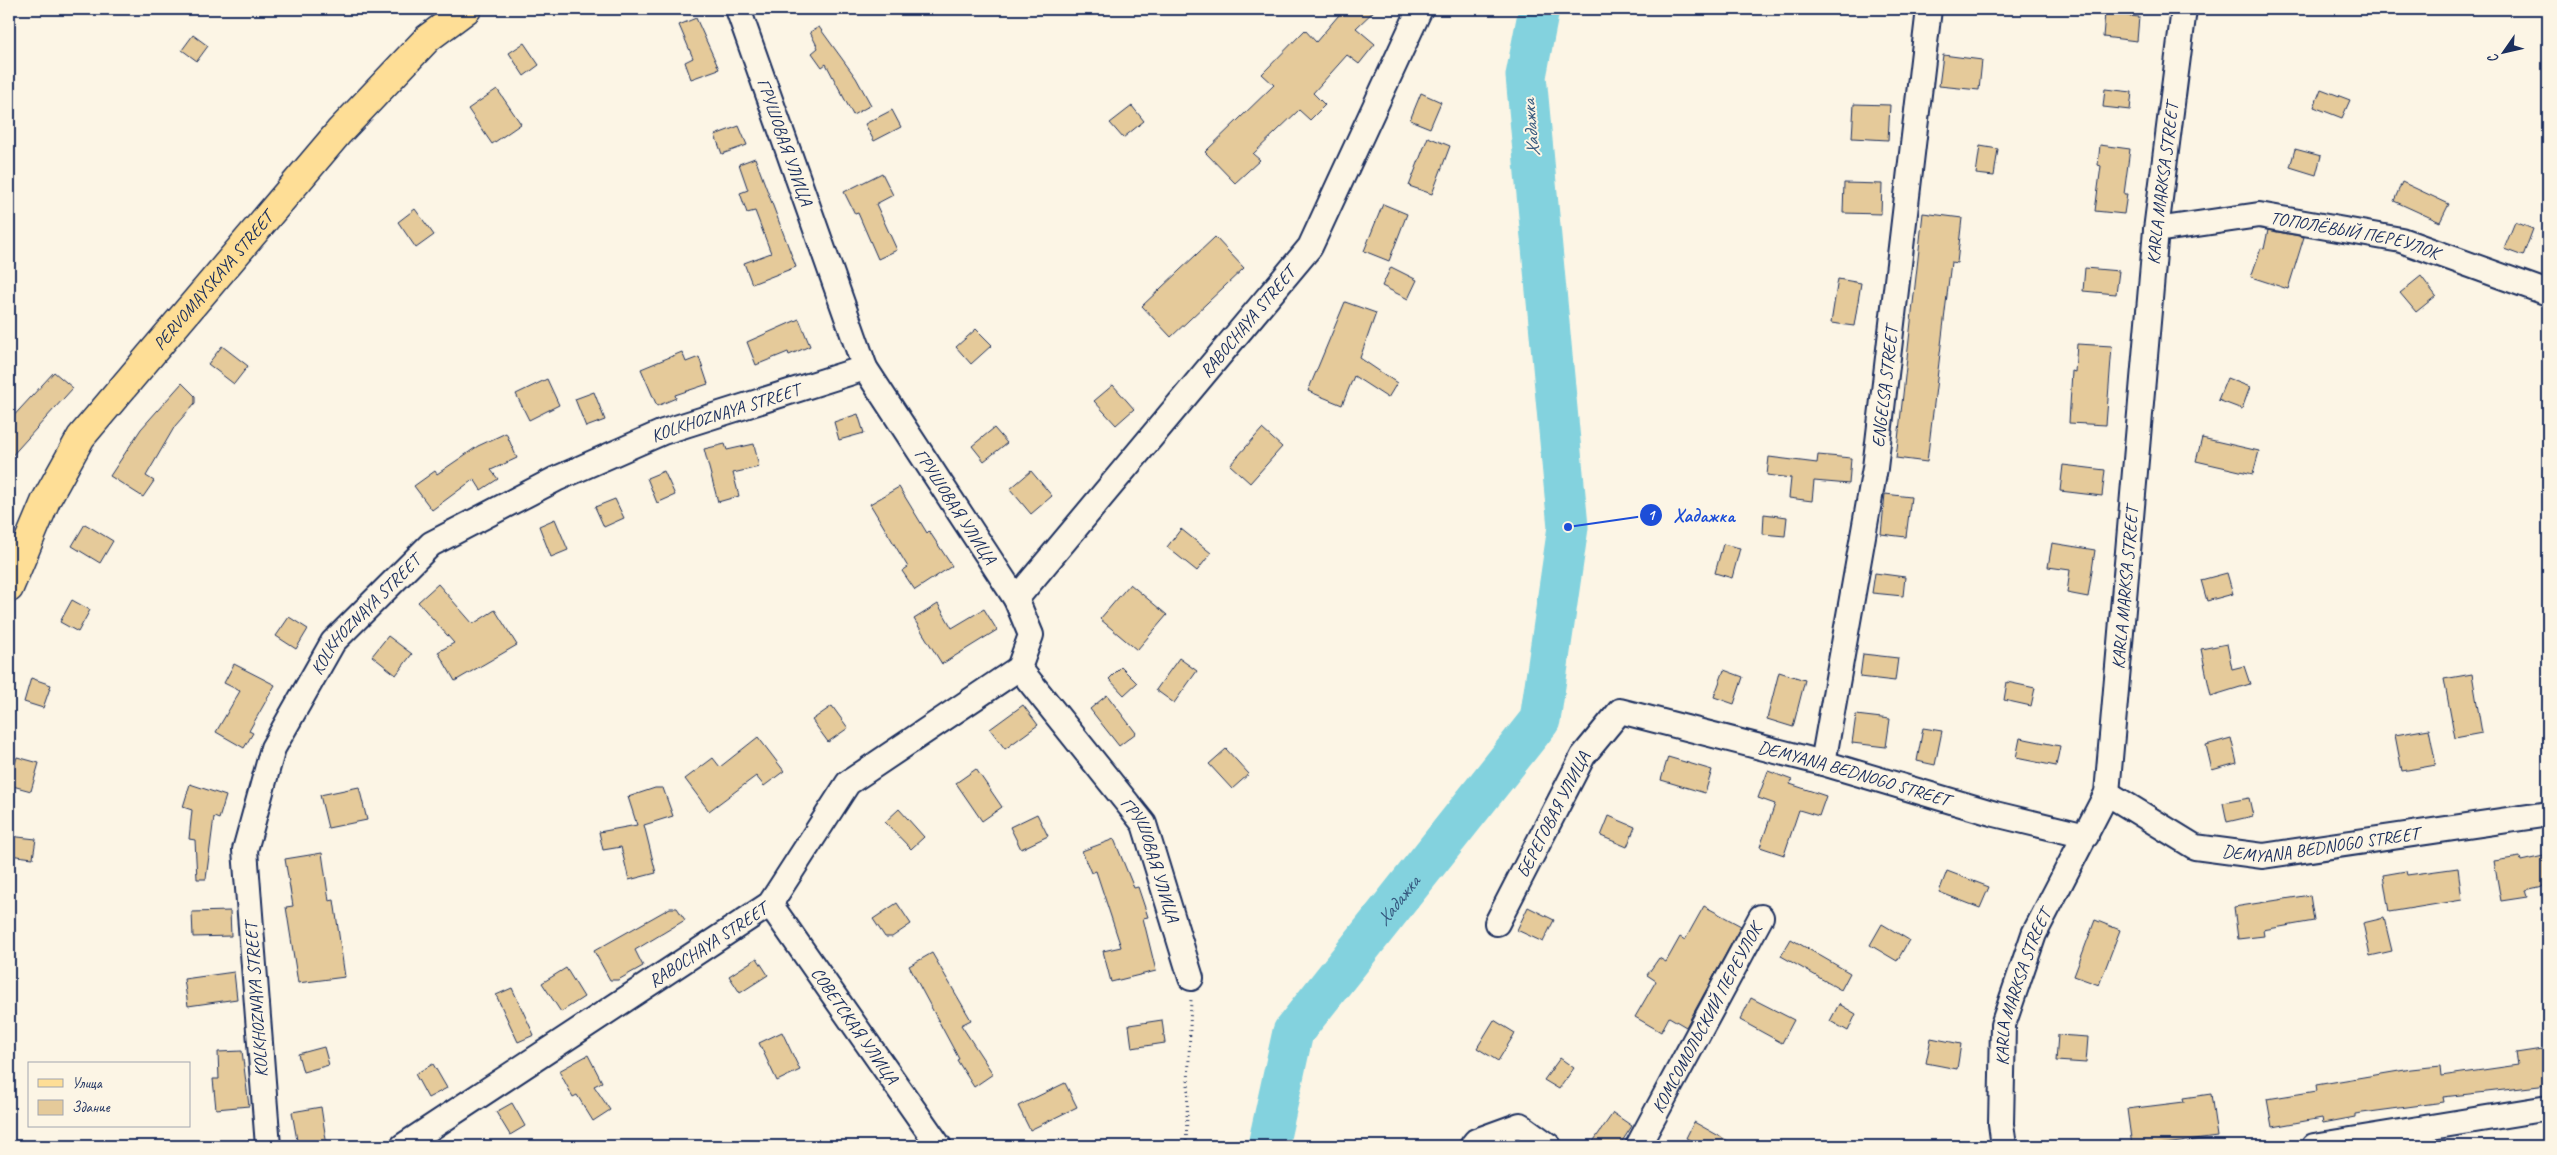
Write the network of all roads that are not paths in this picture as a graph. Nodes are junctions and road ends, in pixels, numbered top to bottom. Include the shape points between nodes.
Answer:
1 (467, 9) edge
2 (738, 9) edge
3 (1420, 9) edge
4 (1930, 9) edge
5 (2184, 9) edge
6 (2156, 230) junction
7 (2548, 292) edge
8 (865, 368) junction
9 (9, 588) edge
10 (1016, 599) junction
11 (1019, 668) junction
12 (1620, 711) joint
13 (1823, 763) junction
14 (2107, 793) junction
15 (2548, 814) edge
16 (2086, 836) junction
17 (770, 904) junction
18 (1761, 917) dead end
19 (1497, 923) dead end
20 (1191, 978) road end
21 (2548, 1108) edge
22 (1474, 1143) edge
23 (268, 1146) edge
24 (403, 1146) edge
25 (939, 1146) edge
26 (1549, 1146) edge
27 (1638, 1146) edge
28 (2004, 1146) edge
29 (2314, 1146) edge

1 - 9 main road, PERVOMAYSKAYA STREET via 428,38 339,132 80,437 46,500
2 - 8 street, ГРУШОВАЯ УЛИЦА
3 - 10 street, RABOCHAYA STREET via 1310,247
4 - 13 street, ENGELSA STREET via 1875,468
5 - 6 street, KARLA MARKSA STREET
6 - 7 street, ТОПОЛЁВЫЙ ПЕРЕУЛОК via 2259,215 2401,240
6 - 14 street, KARLA MARKSA STREET
8 - 10 street, ГРУШОВАЯ УЛИЦА
8 - 23 street, KOLKHOZNAYA STREET via 663,432 548,483 431,544 333,642 273,748 245,850
10 - 11 street, ГРУШОВАЯ УЛИЦА via 1031,635
11 - 17 street, RABOCHAYA STREET via 848,783
11 - 20 street, ГРУШОВАЯ УЛИЦА via 1144,824
12 - 13 street, DEMYANA BEDNOGO STREET
12 - 19 street, БЕРЕГОВАЯ УЛИЦА via 1584,756
13 - 16 street, DEMYANA BEDNOGO STREET via 1995,814
14 - 15 street, DEMYANA BEDNOGO STREET via 2195,847 2263,856
14 - 16 street, KARLA MARKSA STREET
16 - 28 street, KARLA MARKSA STREET via 2034,934 2003,1025 2001,1124
17 - 24 street, RABOCHAYA STREET
17 - 25 street, СОВЕТСКАЯ УЛИЦА
18 - 27 street, КОМСОМОЛЬСКИЙ ПЕРЕУЛОК
21 - 29 street
22 - 26 street via 1520,1125

